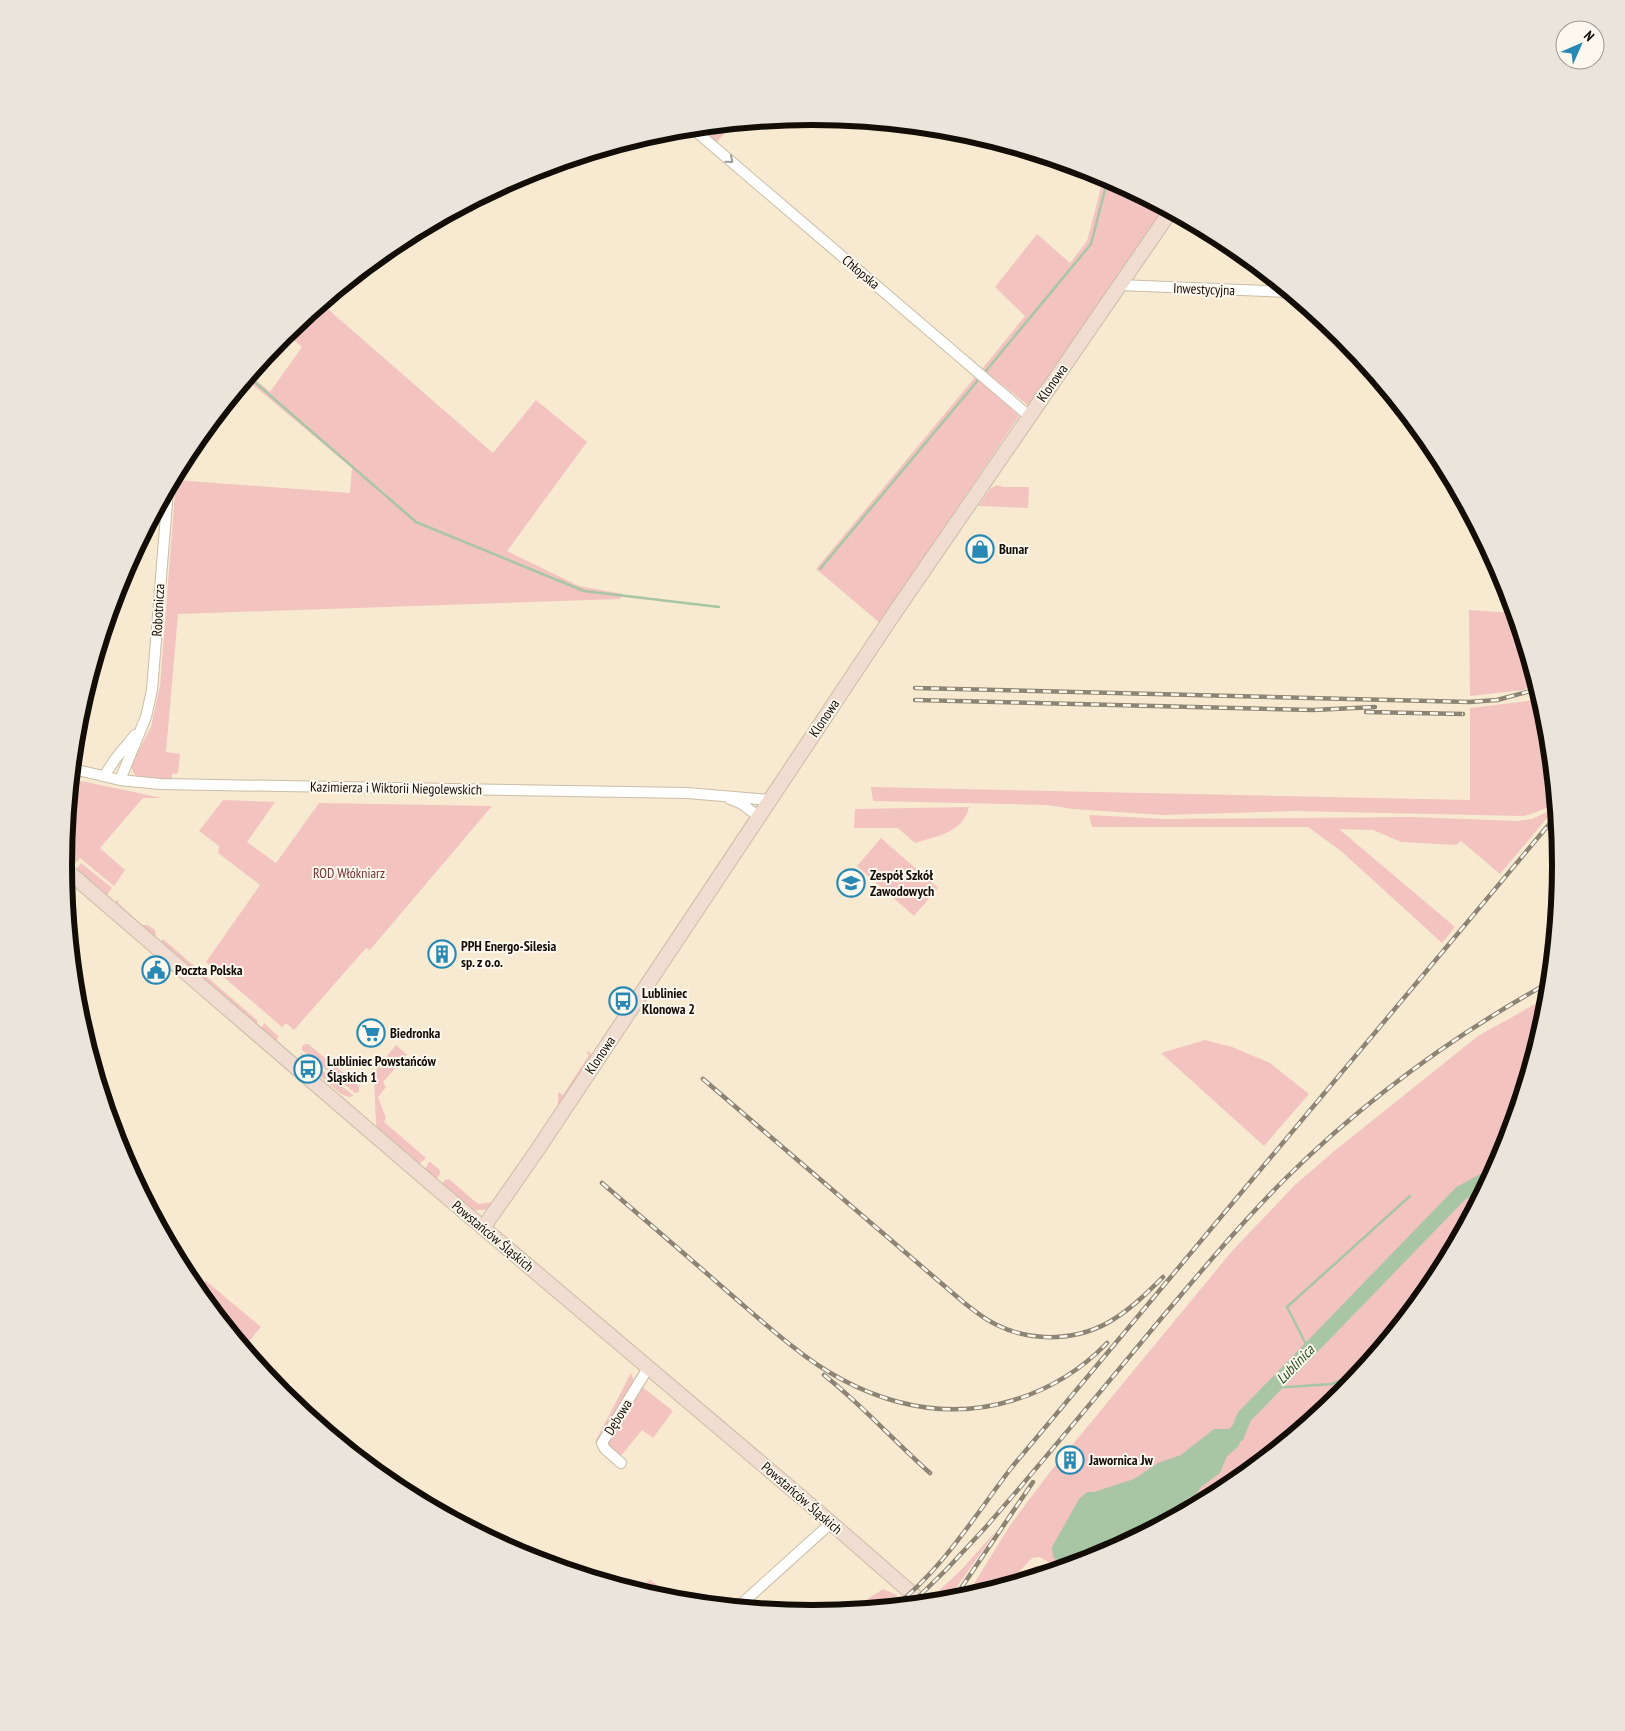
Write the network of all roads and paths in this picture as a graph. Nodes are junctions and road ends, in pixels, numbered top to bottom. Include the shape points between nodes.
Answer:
1 (701, 135) edge
2 (1167, 217) edge
3 (1119, 285) junction
4 (1279, 292) edge
5 (1029, 416) junction
6 (167, 505) edge
7 (141, 729) junction
8 (79, 770) edge
9 (104, 776) junction
10 (120, 780) junction
11 (720, 796) junction
12 (770, 800) junction
13 (758, 816) junction
14 (72, 875) edge
15 (483, 1228) junction
16 (648, 1368) junction
17 (621, 1462) dead end
18 (832, 1523) junction
19 (917, 1598) edge
20 (744, 1602) edge

1 -> 5 street, Chłopska
2 - 3 street, Klonowa
3 - 4 street, Inwestycyjna
3 - 5 street, Klonowa
5 - 12 street, Klonowa
6 - 7 street, Robotnicza via 153,683
7 - 9 street, Robotnicza
7 - 10 street, Robotnicza
8 - 9 street, Kazimierza i Wiktorii Niegolewskich
9 - 10 street, Kazimierza i Wiktorii Niegolewskich
10 - 11 street, Kazimierza i Wiktorii Niegolewskich via 160,784 670,792
11 - 12 street, Kazimierza i Wiktorii Niegolewskich
11 - 13 street via 742,804
12 - 13 street, Klonowa
13 - 15 street, Klonowa
14 - 15 street, Powstańców Śląskich
15 - 16 street, Powstańców Śląskich
16 - 17 street, Dębowa via 602,1443
16 - 18 street, Powstańców Śląskich
18 - 19 street, Powstańców Śląskich
18 - 20 street

